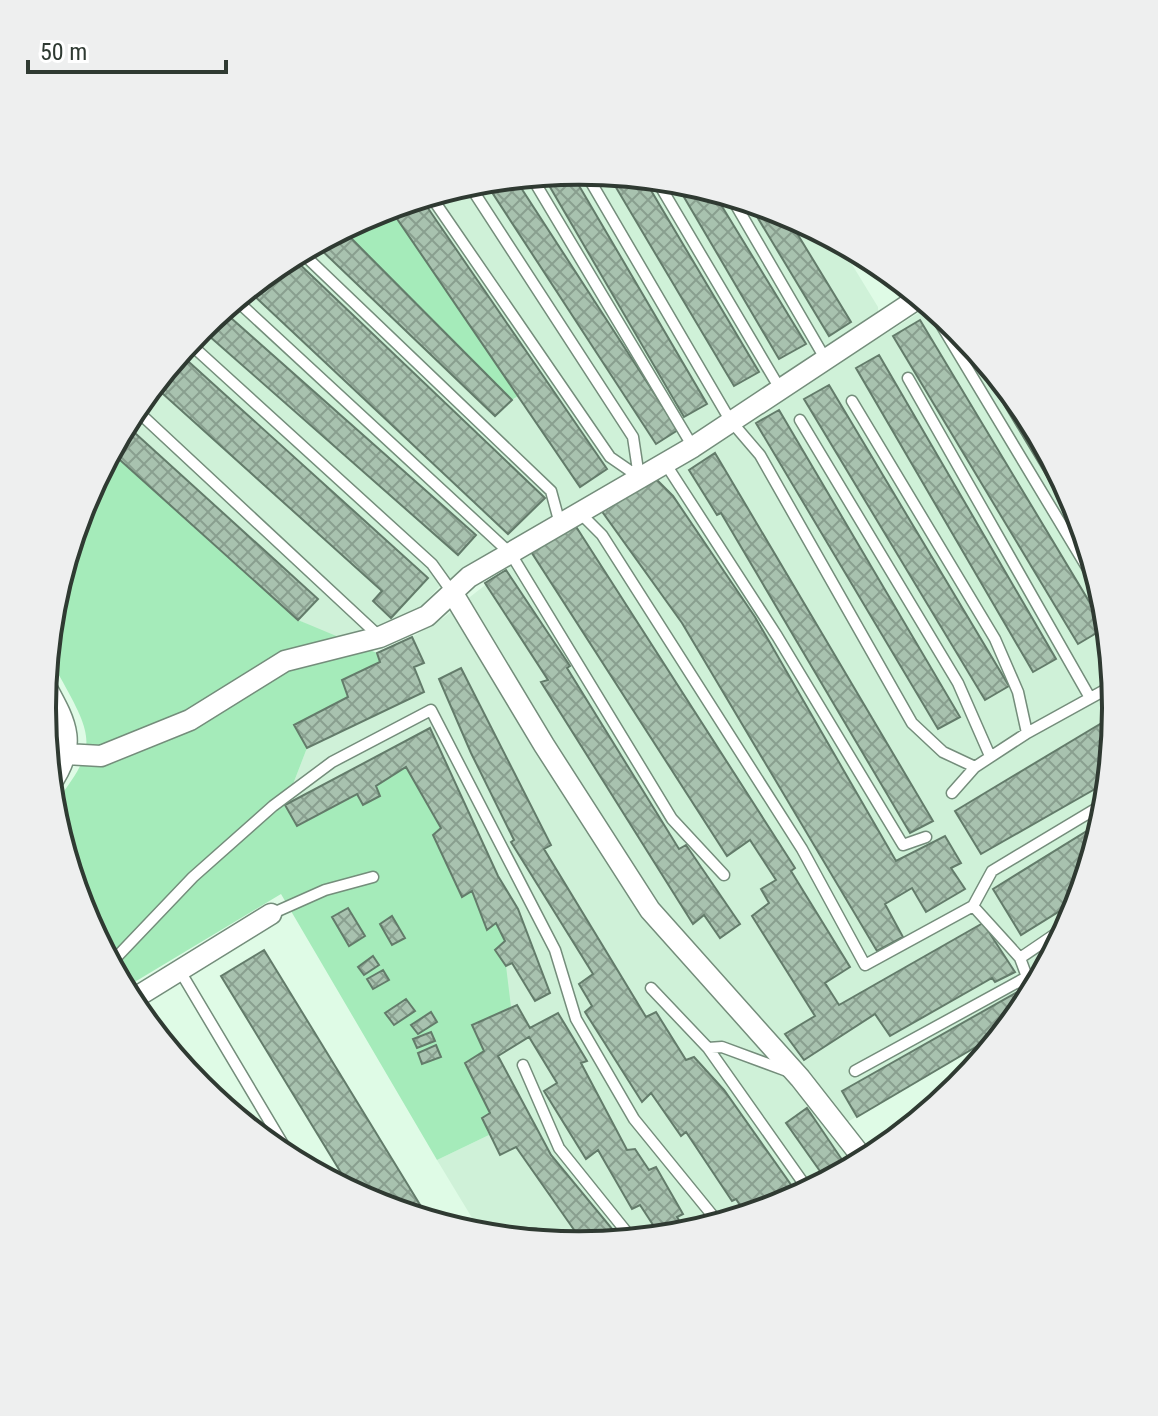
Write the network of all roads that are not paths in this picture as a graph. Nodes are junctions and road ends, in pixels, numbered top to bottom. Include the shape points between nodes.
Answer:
1 (593, 185) edge
2 (537, 187) edge
3 (664, 192) edge
4 (476, 195) edge
5 (437, 205) edge
6 (739, 211) edge
7 (310, 260) edge
8 (910, 304) edge
9 (244, 307) edge
10 (949, 338) edge
11 (197, 351) edge
12 (826, 360) junction
13 (908, 378) dead end
14 (779, 387) junction
15 (852, 401) dead end
16 (144, 417) edge
17 (730, 420) junction
18 (800, 420) dead end
19 (693, 447) junction
20 (665, 463) junction
21 (639, 477) junction
22 (579, 512) junction
23 (560, 525) junction
24 (1078, 552) edge
25 (511, 554) junction
26 (452, 592) junction
27 (380, 637) junction
28 (1101, 691) edge
29 (1089, 696) junction
30 (56, 705) edge
31 (1027, 733) junction
32 (58, 749) edge
33 (58, 753) edge
34 (990, 756) junction
35 (975, 767) junction
36 (952, 793) dead end
37 (1092, 811) edge
38 (926, 837) dead end
39 (724, 875) dead end
40 (373, 877) dead end
41 (973, 906) junction
42 (271, 914) joint
43 (1048, 939) edge
44 (119, 955) edge
45 (1020, 958) junction
46 (180, 971) junction
47 (1027, 977) joint
48 (651, 988) dead end
49 (141, 994) edge
50 (708, 1048) junction
51 (523, 1065) dead end
52 (855, 1071) dead end
53 (796, 1074) junction
54 (278, 1135) edge
55 (857, 1151) edge
56 (802, 1181) edge
57 (711, 1214) edge
58 (624, 1229) edge

1 - 17 lane
2 - 19 lane
3 - 14 lane
4 - 21 lane via 633,437
5 - 21 lane via 610,457
6 - 12 lane
7 - 23 lane via 551,491
8 - 12 street
9 - 25 lane
10 - 24 lane
11 - 26 lane via 432,564
12 - 14 street
13 - 29 lane
14 - 17 street
15 - 31 lane via 995,639 1018,692
16 - 27 lane
17 - 19 street
17 - 35 lane via 760,455 912,723 943,752
18 - 34 lane via 958,683
19 - 20 street
20 - 21 street
20 - 38 lane via 903,845
21 - 22 street
22 - 23 street
22 - 41 lane via 602,535 802,849 865,965
23 - 25 street
25 - 26 street
25 - 39 lane via 672,819
26 - 27 street via 427,616
26 - 53 street via 650,910
27 - 33 street via 285,661 190,720 101,756
28 - 29 lane
29 - 31 lane
30 - 32 street via 68,727
31 - 34 lane
34 - 35 lane
35 - 36 lane
37 - 41 lane via 992,871
40 - 42 lane via 325,890
41 - 45 lane
42 - 46 street
43 - 45 lane
44 - 57 lane via 193,877 273,806 332,762 431,710 555,950 576,1019 634,1119
45 - 47 lane
46 - 49 street
46 - 54 lane
47 - 52 lane
48 - 50 lane
50 - 53 lane via 722,1047
50 - 56 lane
51 - 58 lane via 559,1148
53 - 55 street

